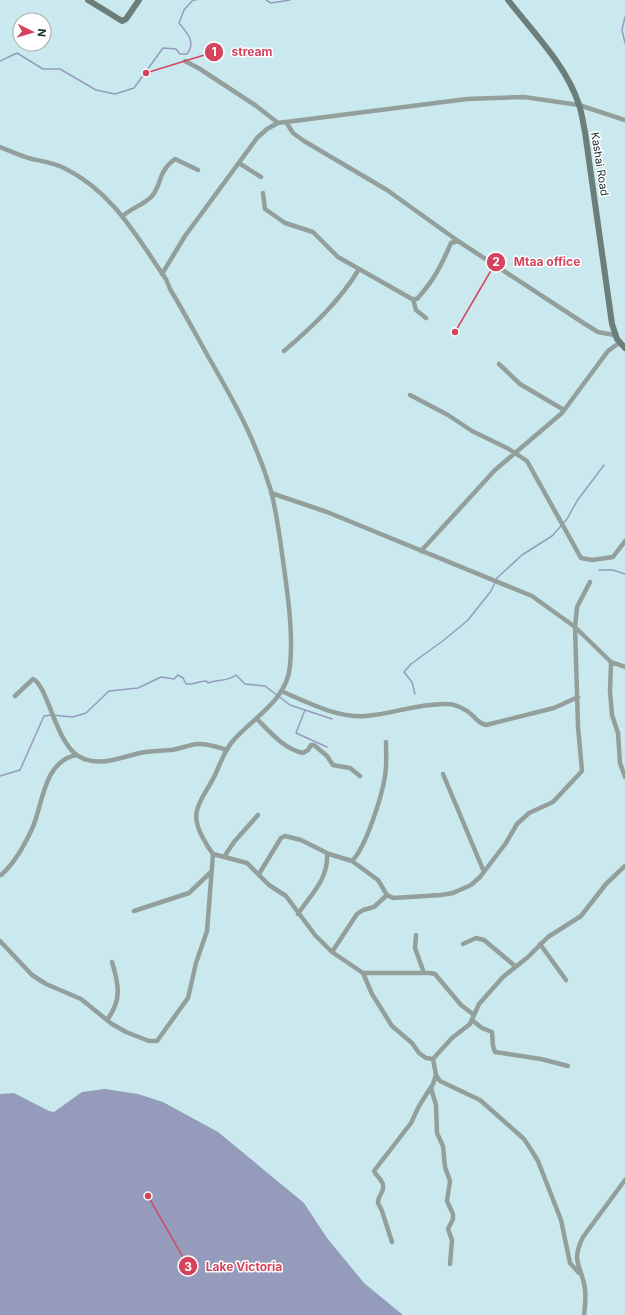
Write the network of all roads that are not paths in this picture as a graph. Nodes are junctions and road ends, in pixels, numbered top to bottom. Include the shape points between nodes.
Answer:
1 (88, 0) edge
2 (139, 0) edge
3 (508, 0) edge
4 (185, 61) dead end
5 (579, 105) junction
6 (625, 120) edge
7 (286, 122) junction
8 (278, 123) junction
9 (0, 147) edge
10 (239, 163) junction
11 (198, 170) dead end
12 (261, 176) dead end
13 (263, 193) dead end
14 (123, 216) junction
15 (458, 241) junction
16 (359, 269) junction
17 (162, 274) junction
18 (413, 299) junction
19 (426, 318) dead end
20 (614, 335) junction
21 (619, 343) junction
22 (625, 348) edge
23 (284, 351) dead end
24 (499, 364) dead end
25 (410, 395) dead end
26 (564, 410) junction
27 (515, 452) junction
28 (271, 493) junction
29 (625, 541) edge
30 (421, 551) junction
31 (590, 582) dead end
32 (575, 627) junction
33 (611, 662) junction
34 (625, 667) edge
35 (281, 691) junction
36 (15, 696) dead end
37 (578, 697) junction
38 (257, 719) junction
39 (386, 742) dead end
40 (227, 750) junction
41 (620, 753) junction
42 (76, 755) junction
43 (625, 758) edge
44 (443, 774) dead end
45 (360, 776) dead end
46 (625, 777) edge
47 (258, 815) dead end
48 (327, 853) junction
49 (213, 854) junction
50 (224, 857) junction
51 (352, 861) junction
52 (625, 866) edge
53 (211, 872) junction
54 (484, 872) junction
55 (259, 874) junction
56 (1, 875) dead end
57 (387, 895) junction
58 (134, 911) dead end
59 (298, 914) junction
60 (416, 935) dead end
61 (0, 941) edge
62 (463, 944) dead end
63 (540, 944) junction
64 (332, 952) junction
65 (112, 962) dead end
66 (515, 966) junction
67 (363, 973) junction
68 (424, 973) junction
69 (566, 980) dead end
70 (473, 1017) junction
71 (107, 1020) junction
72 (433, 1059) junction
73 (568, 1066) dead end
74 (436, 1075) junction
75 (431, 1088) junction
76 (625, 1180) edge
77 (392, 1242) dead end
78 (450, 1264) dead end
79 (579, 1273) junction
80 (584, 1315) edge

1 - 2 street via 122,21
3 - 5 street, Kashai Road via 559,66
4 - 8 street via 255,105
5 - 6 street
5 - 7 street via 524,97 488,98
5 - 20 street, Kashai Road
7 - 8 street
7 - 15 street via 304,141 387,190
8 - 10 street via 261,133
9 - 14 street via 62,167 79,176 91,183
10 - 12 street
10 - 17 street via 185,236
11 - 14 street via 175,160 162,173 150,198
13 - 16 street via 264,208 269,214 285,223 313,232 338,257
14 - 17 street
15 - 18 street via 451,243 439,271 416,299
15 - 20 street via 598,332
16 - 18 street
16 - 23 street via 340,298 304,335
17 - 28 street via 246,422
18 - 19 street via 416,310
20 - 21 street, Kashai Road
21 - 22 street, Kashai Road
21 - 26 street via 608,351
24 - 26 street via 520,384
25 - 27 street via 472,431
26 - 27 street
27 - 29 street via 532,469 580,558 592,560 613,557
27 - 30 street via 495,470
28 - 30 street via 327,512
28 - 35 street via 287,592 291,641 288,678
30 - 32 street via 532,596
31 - 32 street via 576,608
32 - 33 street
32 - 37 street
33 - 34 street
33 - 41 street via 612,715 618,733
35 - 37 street via 351,716 449,704 471,714 480,724 554,708
35 - 38 street
36 - 42 street via 33,679 39,683 59,730
37 - 54 street via 582,771 553,802 529,813 517,824
38 - 40 street
38 - 45 street via 292,749 303,753 314,745 327,756 329,762 350,768
39 - 51 street via 386,767 382,787 363,844
40 - 42 street via 198,744 106,761 84,760
40 - 49 street via 196,809 196,823
41 - 43 street
41 - 46 street via 620,763
42 - 56 street via 63,762 46,783 32,830 11,865
44 - 54 street
47 - 50 street
48 - 51 street
48 - 55 street via 302,840 285,836 280,838
48 - 59 street via 327,868 323,878
49 - 50 street
49 - 53 street
50 - 55 street via 247,863
51 - 57 street via 378,880
52 - 63 street via 606,884 581,916
53 - 58 street via 189,893
53 - 71 street via 207,930 188,998 154,1042 126,1032
54 - 57 street via 471,885 445,895 401,899
55 - 59 street via 269,885 286,896
57 - 64 street via 374,907 357,914
59 - 64 street
60 - 68 street via 415,948
61 - 71 street via 32,975 81,999
62 - 66 street via 476,938 484,940
63 - 66 street
63 - 69 street
64 - 67 street
65 - 71 street via 118,1000
66 - 70 street via 483,998
67 - 68 street
67 - 72 street via 372,994 392,1026 412,1043 419,1053
68 - 70 street via 438,976
70 - 72 street via 468,1027 452,1038
70 - 73 street via 482,1028 492,1032 495,1052
72 - 74 street
74 - 75 street
74 - 79 street via 445,1084 480,1100 524,1139 538,1161 561,1220 570,1263
75 - 77 street via 411,1122 374,1171 383,1185 378,1203
75 - 78 street via 436,1105 437,1133 443,1146 445,1167 450,1181 447,1200 453,1220 448,1230 452,1240
76 - 79 street via 578,1247
79 - 80 street via 584,1280 586,1291

